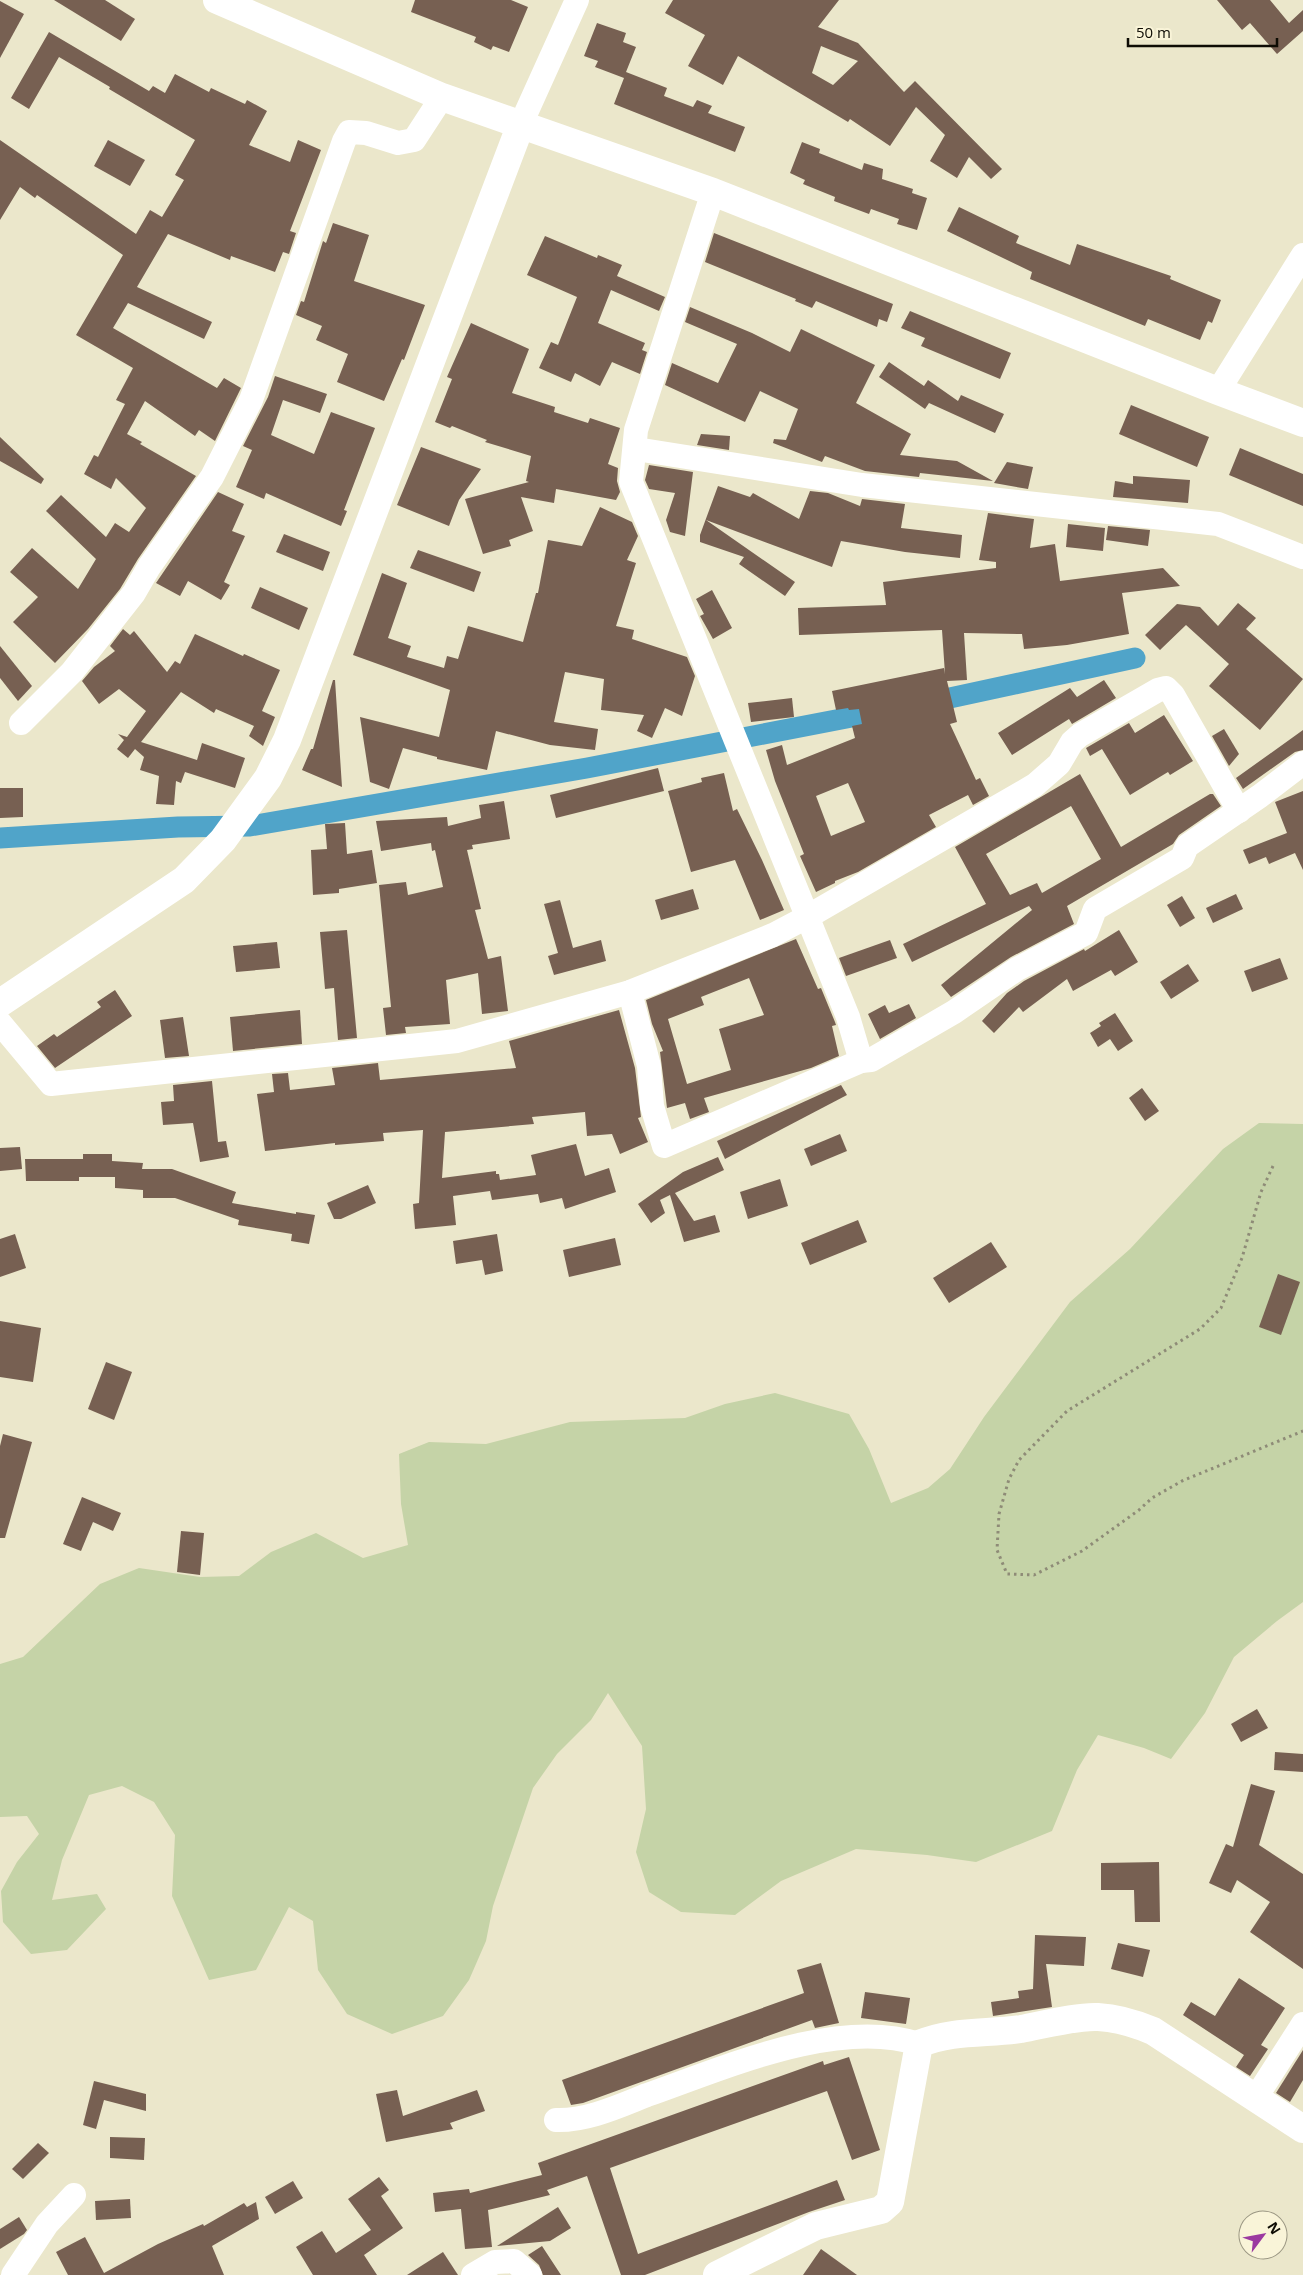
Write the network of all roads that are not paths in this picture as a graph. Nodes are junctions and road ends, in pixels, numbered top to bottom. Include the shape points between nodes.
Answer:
1 (217, 0) edge
2 (577, 0) edge
3 (442, 98) junction
4 (521, 124) junction
5 (713, 192) junction
6 (1303, 255) edge
7 (1218, 391) junction
8 (1303, 423) edge
9 (636, 450) junction
10 (1303, 557) edge
11 (21, 723) dead end
12 (1303, 763) edge
13 (1239, 811) junction
14 (807, 917) junction
15 (630, 992) junction
16 (0, 1003) edge
17 (0, 1024) edge
18 (861, 1061) junction
19 (1303, 2024) edge
20 (919, 2044) junction
21 (1255, 2100) junction
22 (556, 2120) dead end
23 (1303, 2129) edge
24 (74, 2195) dead end
25 (13, 2275) edge
26 (473, 2275) edge
27 (530, 2275) edge
28 (717, 2275) edge

1 - 3 main road
2 - 4 street
3 - 4 main road
3 - 11 street via 414,140 398,143 366,133 349,132 251,400 212,477 148,567 134,593 72,672
4 - 5 main road
4 - 16 main road via 287,740 268,778 223,840 184,880
5 - 7 main road
5 - 9 street via 636,430
6 - 7 street
7 - 8 main road
9 - 10 street via 862,485 1218,524
9 - 14 street via 631,482
12 - 13 street
13 - 14 street via 1166,688 1080,735 1059,764 1035,785
13 - 18 street via 1187,846 1182,858 1095,909 1086,933 1017,969 954,1012 871,1060
14 - 15 street via 773,935
14 - 18 street via 848,1017
15 - 17 street via 457,1041 51,1084
15 - 18 street via 649,1066 652,1106 664,1146
19 - 21 street
20 - 21 main road via 953,2033 1019,2029 1095,2017 1126,2020 1153,2031
20 - 22 street via 900,2038 846,2037 795,2045 616,2107 568,2120
20 - 28 main road via 890,2202 881,2210 816,2226
21 - 23 main road
24 - 25 street via 47,2224
26 - 27 street via 496,2262 514,2261

